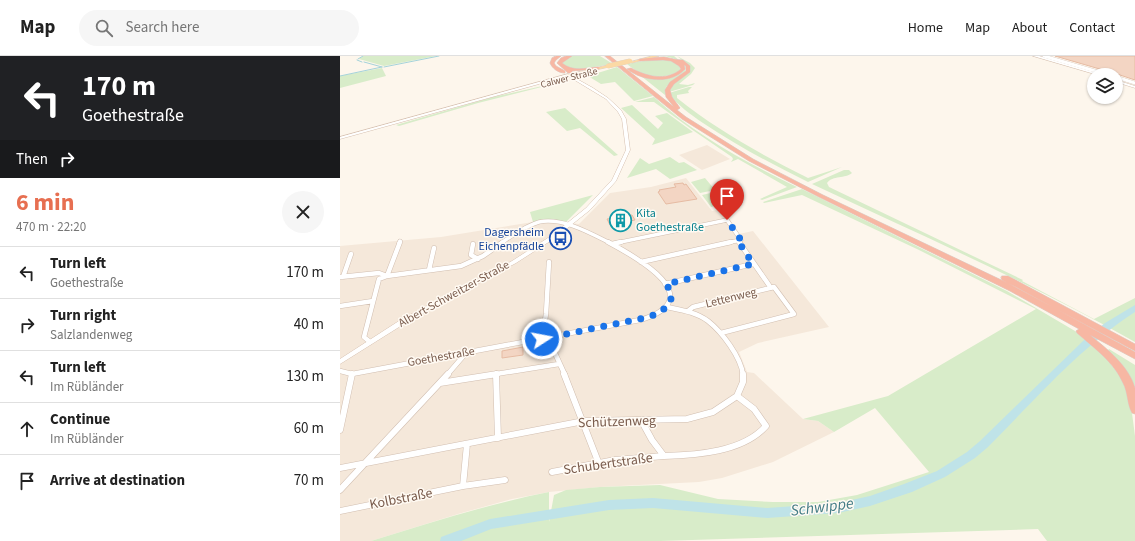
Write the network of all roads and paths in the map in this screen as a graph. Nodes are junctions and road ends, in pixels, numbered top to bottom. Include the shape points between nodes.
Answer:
1 (560, 56) edge
2 (570, 56) edge
3 (602, 56) edge
4 (607, 56) edge
5 (614, 56) edge
6 (647, 56) edge
7 (657, 56) edge
8 (675, 56) edge
9 (1029, 56) edge
10 (1035, 56) edge
11 (1044, 56) edge
12 (640, 60) junction
13 (631, 62) junction
14 (609, 67) junction
15 (598, 68) junction
16 (626, 68) junction
17 (565, 69) junction
18 (1087, 69) edge
19 (1087, 71) edge
20 (1087, 72) edge
21 (573, 76) junction
22 (1123, 80) edge
23 (1135, 83) edge
24 (677, 108) junction
25 (340, 138) edge
26 (571, 225) junction
27 (400, 241) dead end
28 (739, 241) junction
29 (473, 244) dead end
30 (612, 244) junction
31 (434, 248) dead end
32 (351, 254) dead end
33 (478, 259) junction
34 (549, 262) dead end
35 (641, 262) junction
36 (753, 264) junction
37 (429, 270) junction
38 (387, 276) junction
39 (341, 277) edge
40 (666, 284) junction
41 (773, 288) junction
42 (373, 301) junction
43 (341, 307) edge
44 (667, 307) junction
45 (688, 311) junction
46 (1081, 326) junction
47 (721, 333) junction
48 (548, 338) junction
49 (542, 339) junction
50 (370, 342) junction
51 (1112, 345) junction
52 (1135, 348) edge
53 (466, 353) junction
54 (1135, 356) edge
55 (340, 362) edge
56 (1135, 362) edge
57 (559, 364) junction
58 (340, 371) edge
59 (352, 374) junction
60 (496, 374) junction
61 (440, 383) junction
62 (737, 396) junction
63 (1135, 410) edge
64 (642, 420) junction
65 (584, 421) junction
66 (340, 430) edge
67 (498, 438) junction
68 (467, 444) junction
69 (664, 456) junction
70 (364, 463) junction
71 (599, 464) junction
72 (340, 468) edge
73 (552, 472) dead end
74 (506, 480) dead end
75 (463, 486) junction
76 (340, 490) edge
77 (340, 511) edge

1 - 21 highway via 553,61 553,65
2 - 17 highway via 560,62
3 - 16 highway
4 - 16 highway
5 - 16 highway
6 - 13 main road, Calwer Straße
7 - 12 main road, Calwer Straße
8 - 24 highway via 687,64 689,70 672,83 668,90 669,97
9 - 20 street
10 - 19 street
11 - 18 street
12 - 13 main road, Calwer Straße
12 - 16 highway via 668,57 681,64 683,69 673,75 656,77
13 - 14 main road, Calwer Straße, bridge
14 - 15 main road, Calwer Straße
14 - 21 main road, Calwer Straße
15 - 17 highway
15 - 21 main road, Calwer Straße
16 - 24 highway
16 - 46 highway via 681,116 746,157 810,191 981,273
17 - 21 highway
21 - 25 street, Calwer Straße
21 - 26 street, Albert-Schweitzer-Straße via 594,86 616,107 627,128 628,143 625,159 616,177 602,196
22 - 23 street
24 - 46 highway via 718,136 772,167 984,268
26 - 30 street
26 - 33 street via 550,221 534,225
26 - 50 street, Albert-Schweitzer-Straße via 520,258 412,316
27 - 38 street
28 - 30 street via 727,220
28 - 35 street
28 - 36 street
29 - 33 street via 471,255
30 - 35 street
31 - 37 street
32 - 39 street
33 - 37 street via 462,266
34 - 49 street
35 - 40 street
36 - 40 street
36 - 41 street
37 - 38 street
38 - 39 street via 379,274
38 - 42 street via 380,278
40 - 44 street via 671,294
41 - 45 street, Lettenweg via 693,307
41 - 47 street via 794,314
42 - 43 street
42 - 50 street via 364,337
44 - 45 street
44 - 48 street, Goethestraße via 640,320
45 - 47 street via 704,318
46 - 51 highway
46 - 51 highway
47 - 62 street via 735,352 743,373 743,382
48 - 49 street, Goethestraße
48 - 57 street
49 - 53 street, Goethestraße
50 - 55 street, Albert-Schweitzer-Straße
51 - 52 highway
51 - 54 highway
51 - 56 highway
51 - 63 highway via 1117,364 1128,381
53 - 59 street, Goethestraße
53 - 61 street
57 - 60 street
57 - 65 street
58 - 59 street, Goethestraße
59 - 66 street
60 - 61 street
60 - 67 street
61 - 70 street
62 - 64 street, Schützenweg via 713,412 687,419
62 - 69 street, Schubertstraße via 762,417 766,426 758,435 713,450
64 - 65 street, Schützenweg
64 - 69 street, Schubertstraße
65 - 67 street, Schützenweg
65 - 71 street
67 - 68 street, Schützenweg
68 - 70 street, Schützenweg
68 - 75 street
69 - 71 street, Schubertstraße
70 - 72 street, Schützenweg
70 - 76 street
71 - 73 street, Schubertstraße
74 - 75 street, Kolbstraße
75 - 77 street, Kolbstraße

